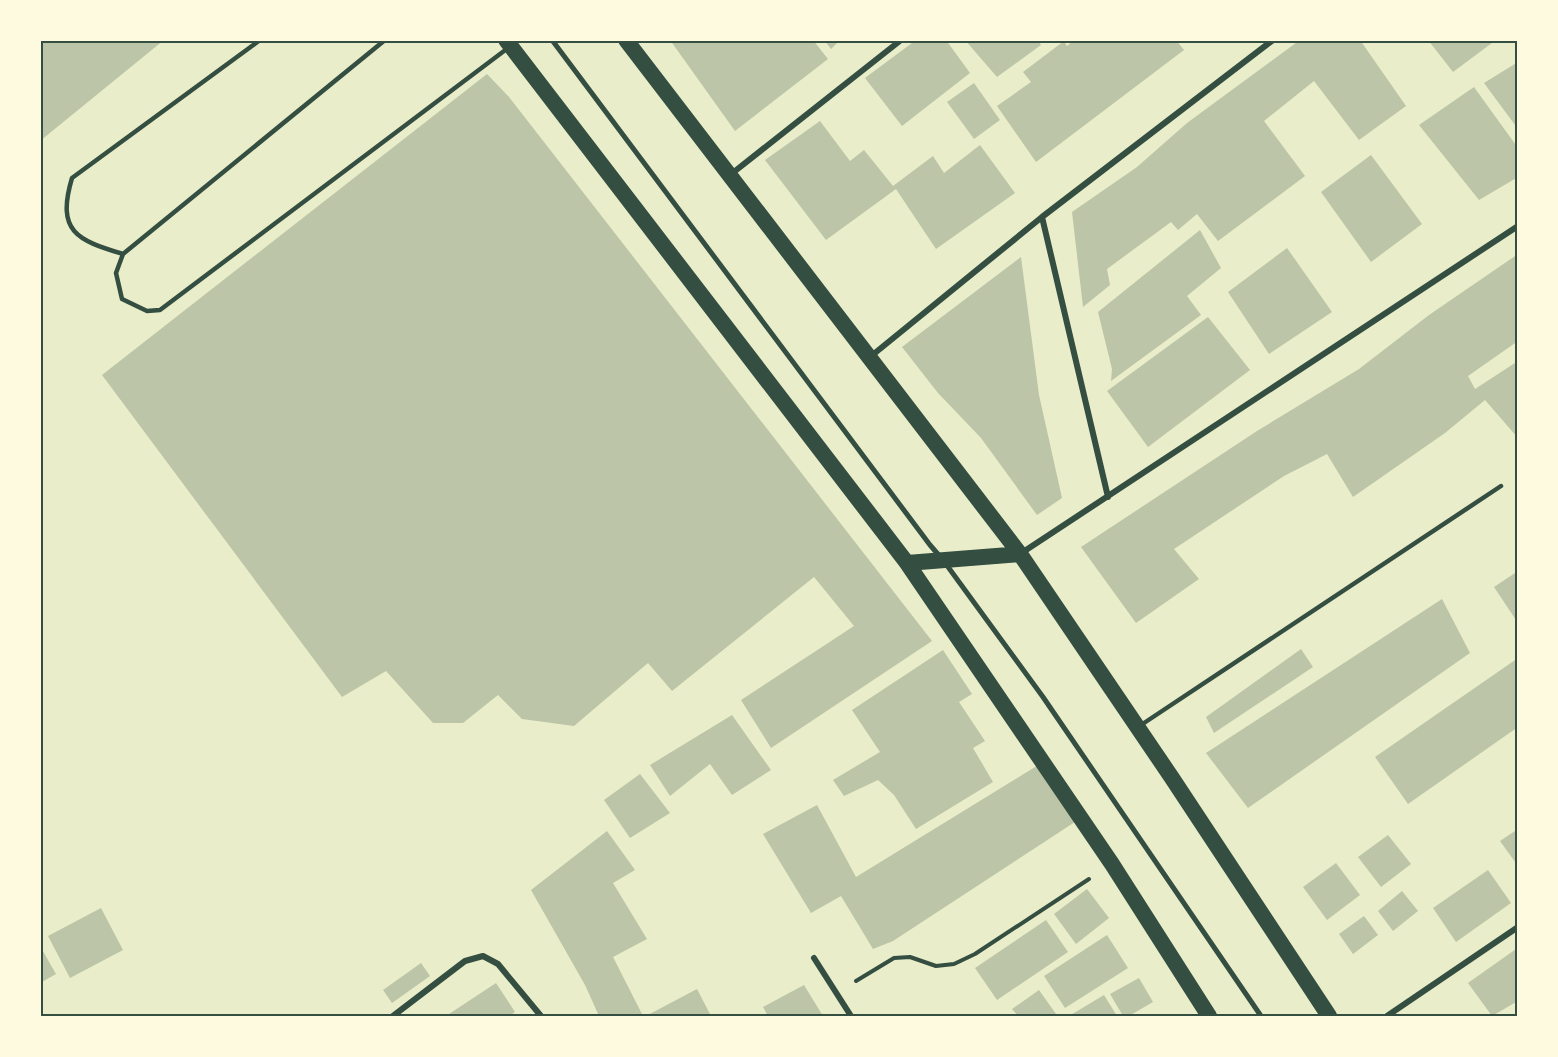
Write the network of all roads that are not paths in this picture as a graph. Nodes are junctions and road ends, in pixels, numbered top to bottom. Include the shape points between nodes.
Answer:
1 (260, 40) edge
2 (385, 40) edge
3 (552, 40) edge
4 (626, 40) edge
5 (902, 40) edge
6 (1273, 40) edge
7 (508, 44) edge
8 (729, 176) junction
9 (1042, 218) junction
10 (1518, 226) edge
11 (123, 254) junction
12 (869, 357) junction
13 (1501, 486) dead end
14 (1108, 497) junction
15 (1020, 554) junction
16 (943, 560) junction
17 (907, 563) junction
18 (1138, 728) junction
19 (1518, 927) edge
20 (814, 958) dead end
21 (393, 1017) edge
22 (541, 1017) edge
23 (851, 1017) edge
24 (1209, 1017) edge
25 (1261, 1017) edge
26 (1329, 1017) edge
27 (1387, 1017) edge

1 - 11 lane via 72,178 65,200 71,227 84,242
2 - 11 lane
3 - 16 street
4 - 8 highway
5 - 8 street
6 - 9 street
7 - 11 lane via 160,310 147,311 122,298 116,273
7 - 17 highway
8 - 12 highway
9 - 12 street
9 - 14 street
10 - 14 street
12 - 15 highway
13 - 18 lane
14 - 15 street
15 - 16 highway
15 - 18 highway
16 - 17 highway
16 - 25 street via 1043,697
17 - 24 highway via 1112,864
18 - 26 highway
19 - 27 street
20 - 23 street
21 - 22 street via 465,961 483,956 498,964

